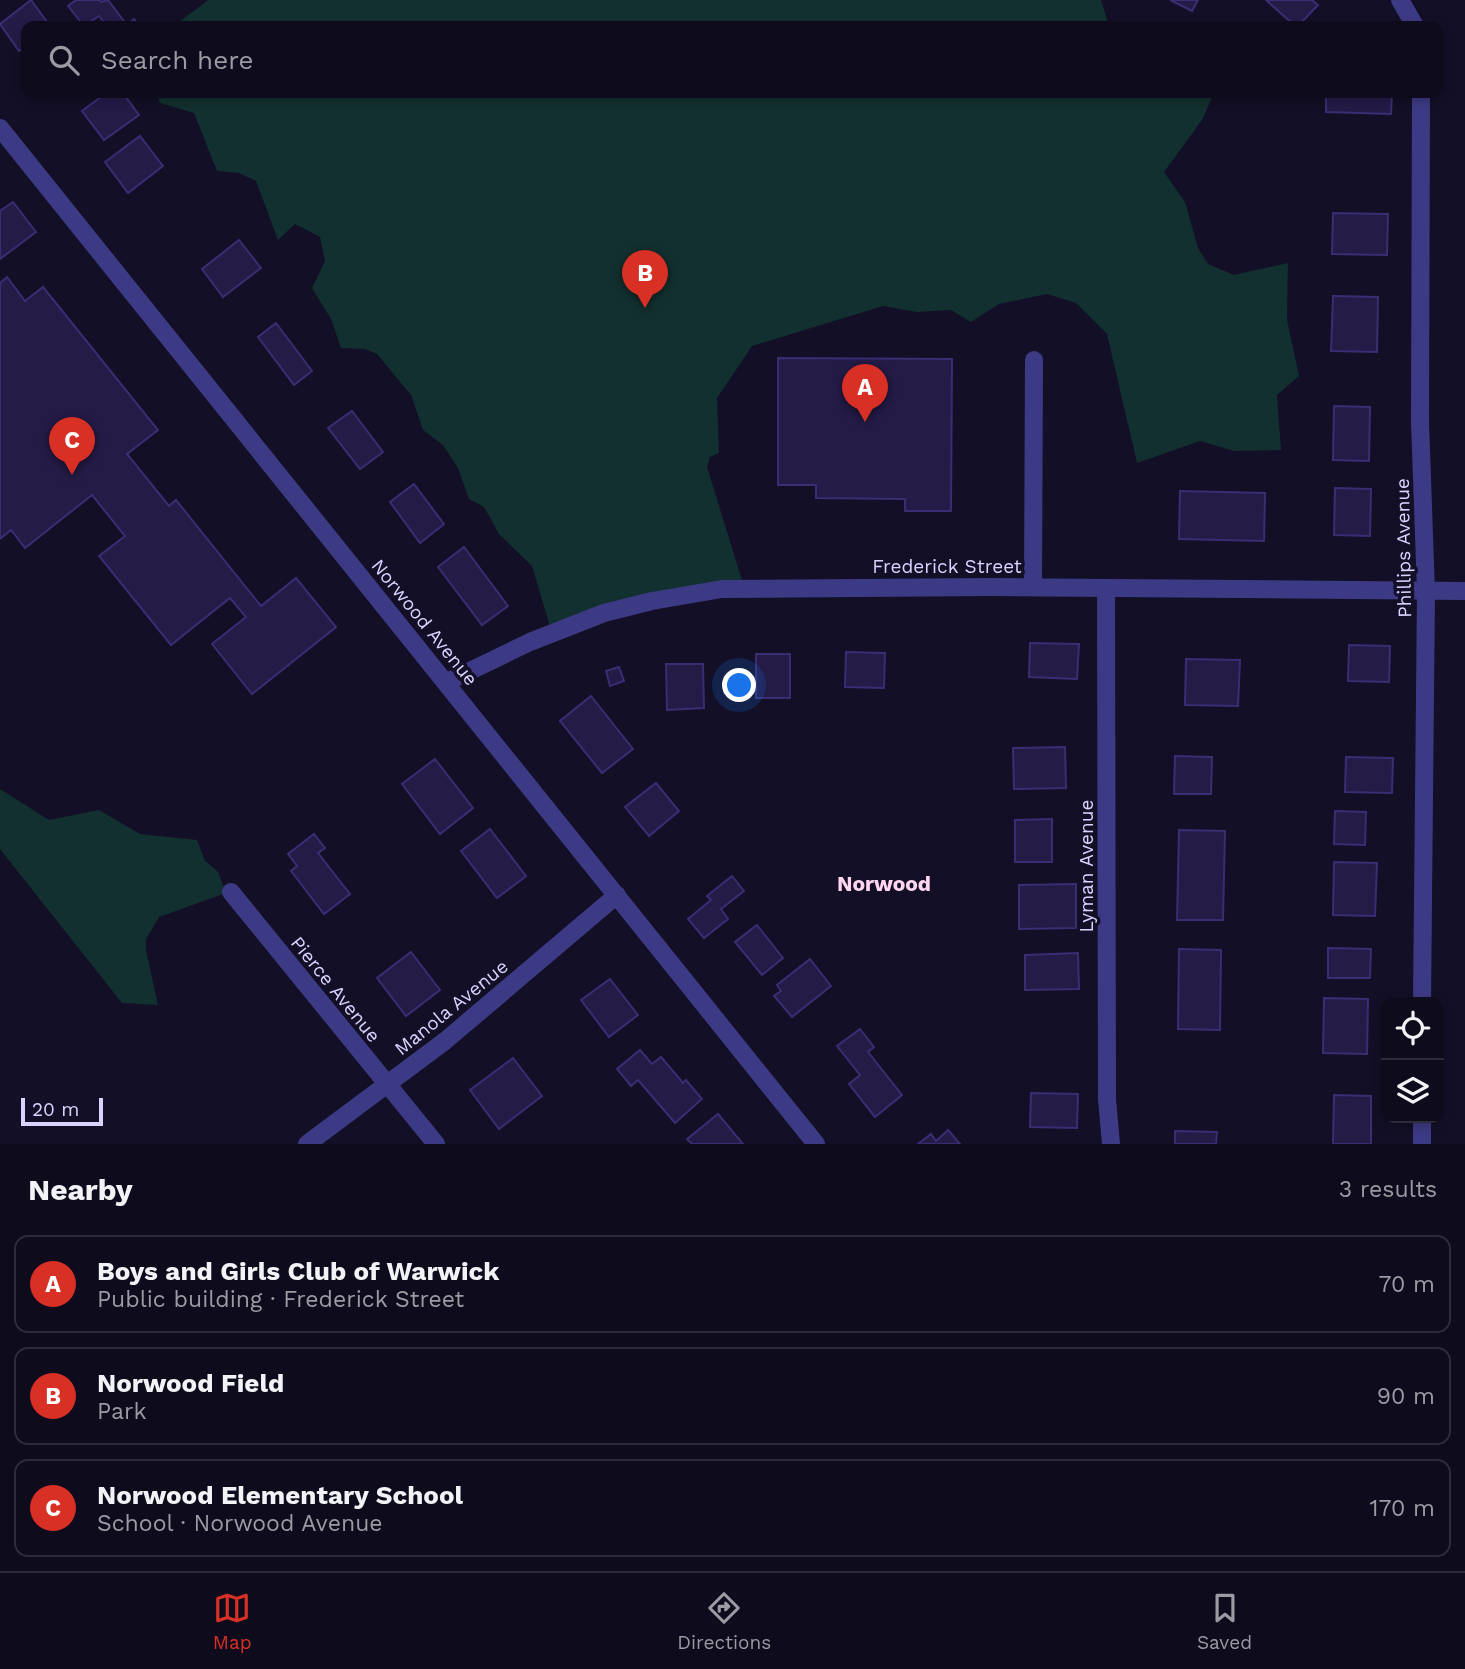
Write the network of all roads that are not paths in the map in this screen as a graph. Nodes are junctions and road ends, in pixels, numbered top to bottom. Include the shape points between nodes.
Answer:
1 (1400, 0) edge
2 (1412, 21) edge
3 (1421, 98) edge
4 (0, 128) edge
5 (1034, 360) dead end
6 (1033, 587) junction
7 (1105, 588) junction
8 (1465, 591) edge
9 (1426, 592) junction
10 (447, 682) junction
11 (231, 892) dead end
12 (617, 895) junction
13 (1422, 997) edge
14 (387, 1086) junction
15 (1422, 1123) edge
16 (307, 1144) edge
17 (436, 1144) edge
18 (816, 1144) edge
19 (1111, 1144) edge
20 (1422, 1144) edge

1 - 2 street
3 - 9 street, Phillips Avenue via 1420,421
4 - 10 street, Norwood Avenue
5 - 6 street
6 - 7 street, Frederick Street
6 - 10 street, Frederick Street via 792,587 693,593 604,613
7 - 9 street, Frederick Street
7 - 19 street, Lyman Avenue
8 - 9 street, Frederick Street
9 - 13 street, Phillips Avenue
10 - 12 street, Norwood Avenue
11 - 14 street, Pierce Avenue
12 - 14 street, Manola Avenue
12 - 18 street, Norwood Avenue
14 - 16 street, Manola Avenue
14 - 17 street, Pierce Avenue
15 - 20 street

